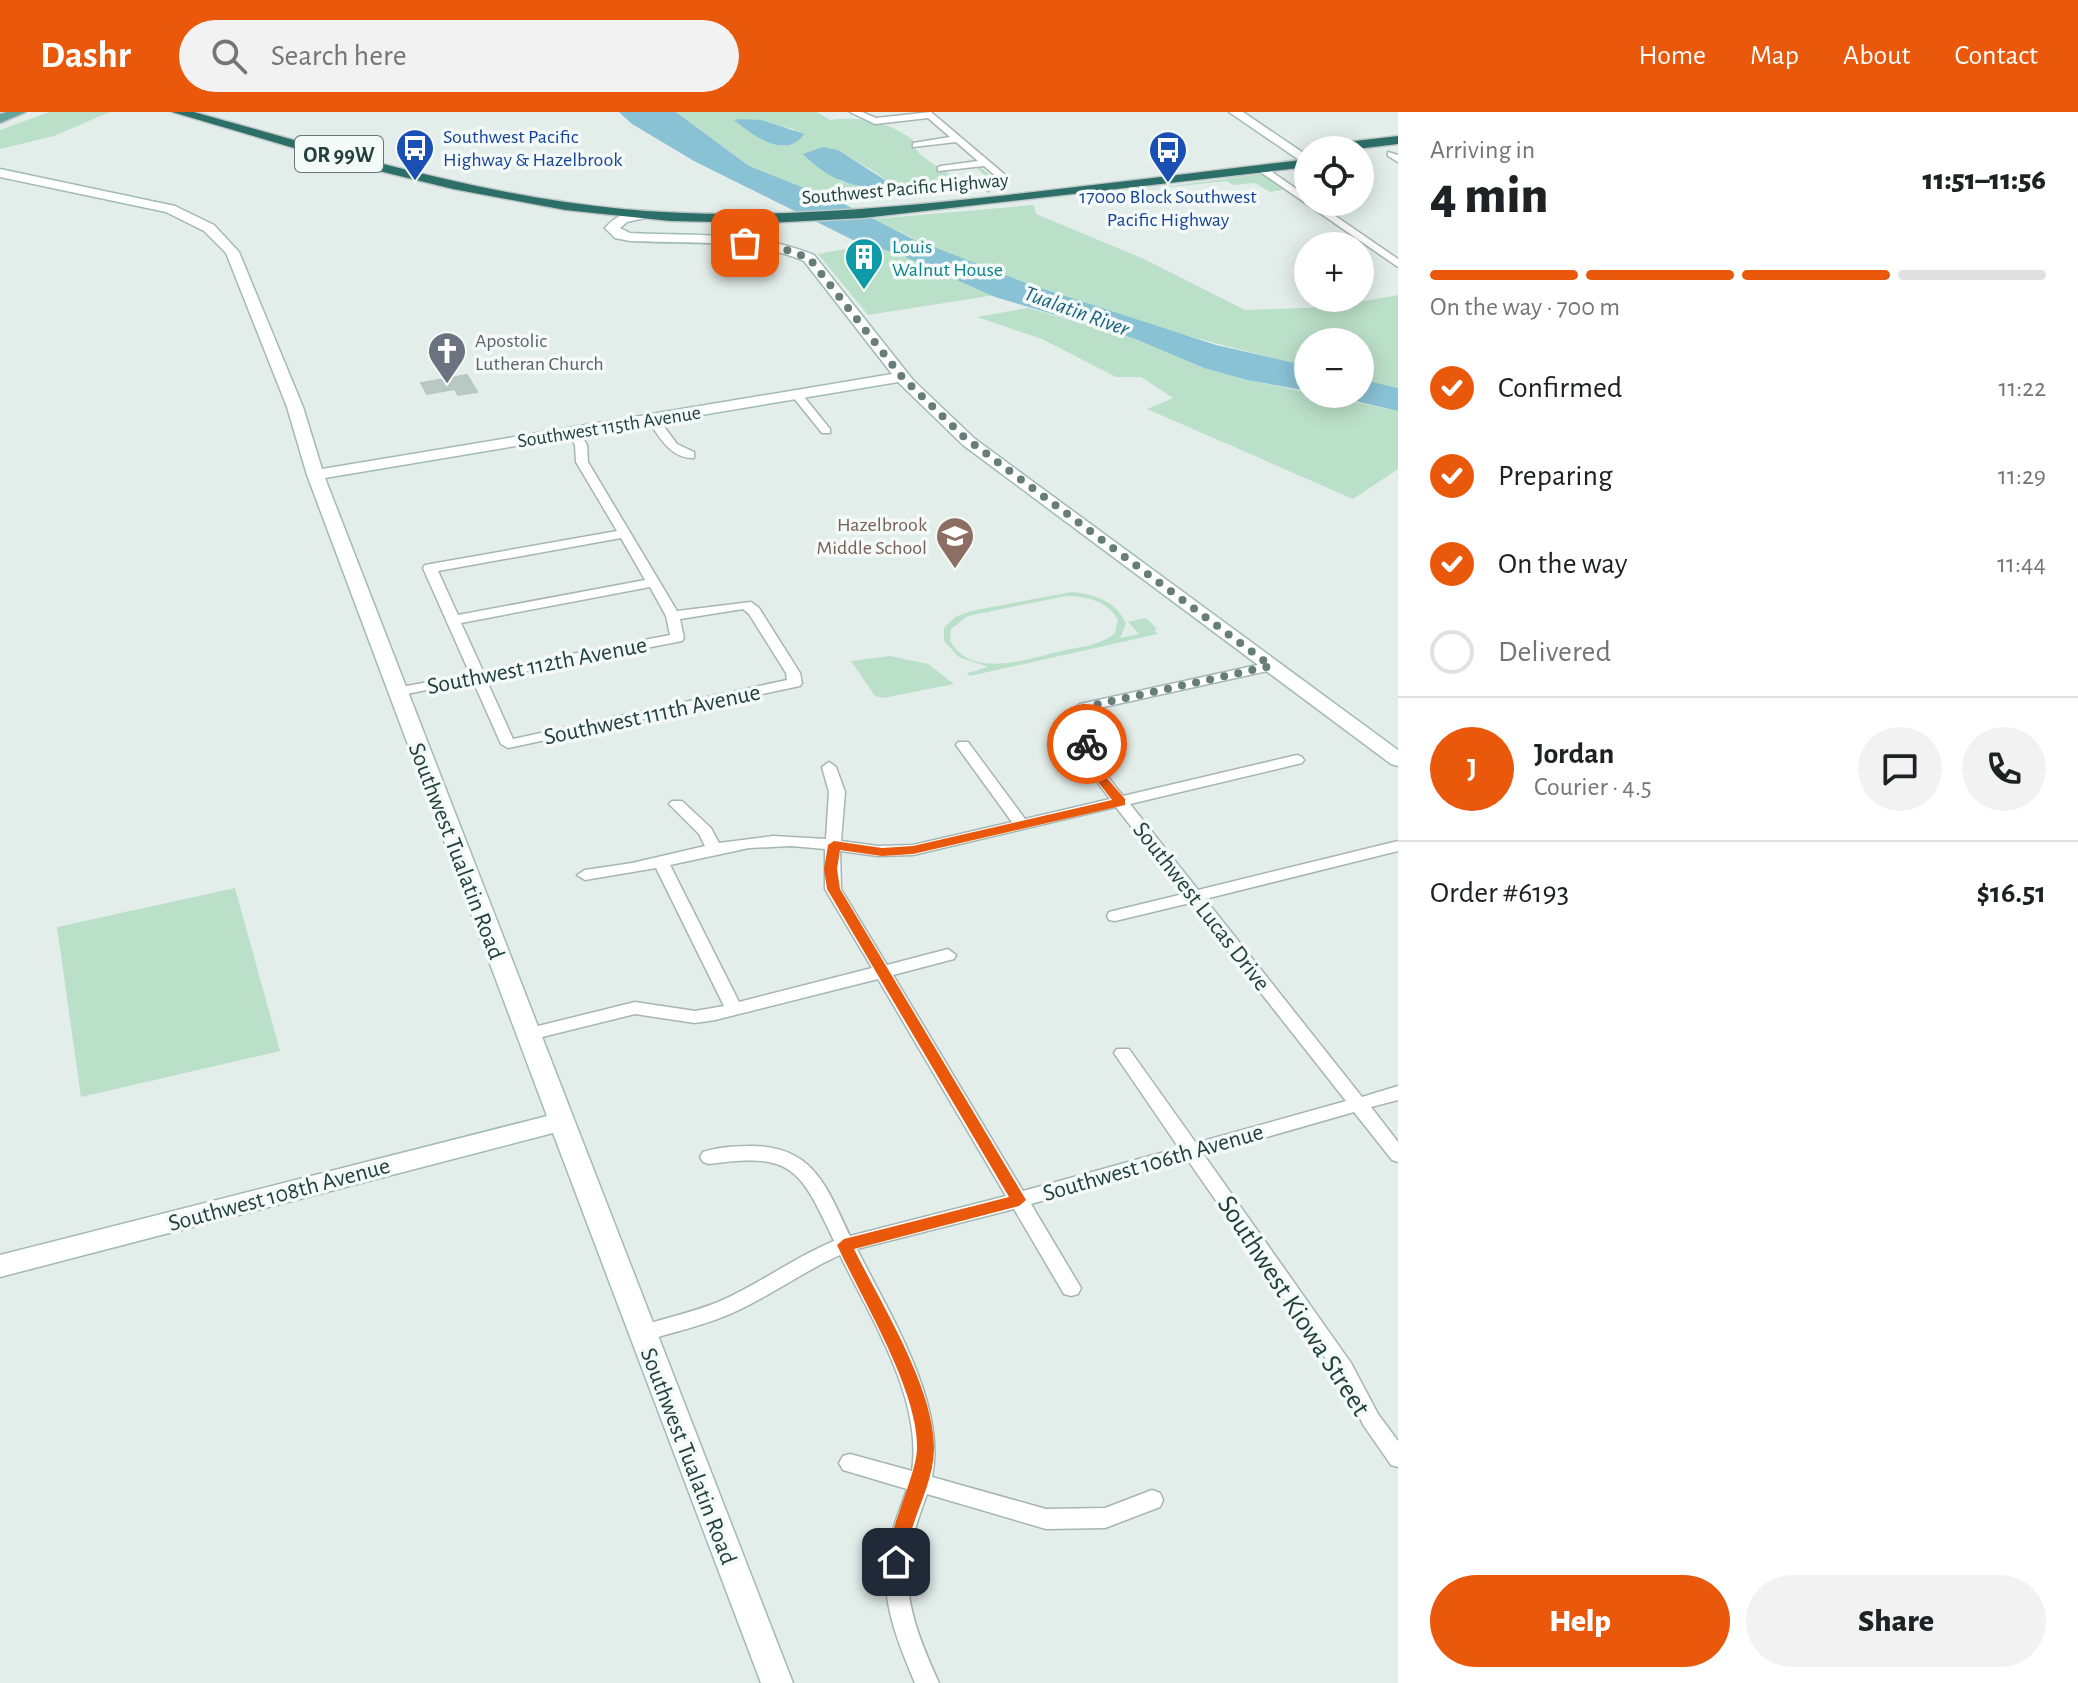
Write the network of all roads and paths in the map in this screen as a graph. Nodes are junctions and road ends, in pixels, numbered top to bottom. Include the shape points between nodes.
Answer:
1 (19, 112) edge
2 (179, 112) edge
3 (210, 112) edge
4 (231, 112) edge
5 (854, 112) edge
6 (1233, 112) edge
7 (928, 114) edge
8 (0, 119) edge
9 (262, 120) junction
10 (289, 127) dead end
11 (957, 139) junction
12 (1398, 140) edge
13 (1374, 144) edge
14 (916, 145) dead end
15 (1294, 152) edge
16 (1396, 155) edge
17 (1374, 156) edge
18 (405, 157) dead end
19 (1294, 158) edge
20 (1294, 159) edge
21 (985, 163) junction
22 (941, 169) dead end
23 (1262, 169) junction
24 (0, 173) edge
25 (988, 188) junction
26 (1294, 191) edge
27 (499, 194) junction
28 (570, 194) junction
29 (545, 203) junction
30 (644, 214) junction
31 (1329, 216) edge
32 (612, 228) junction
33 (1398, 264) edge
34 (902, 377) junction
35 (797, 395) junction
36 (653, 419) junction
37 (826, 431) dead end
38 (574, 432) junction
39 (690, 455) dead end
40 (315, 475) junction
41 (623, 534) junction
42 (652, 583) junction
43 (673, 616) junction
44 (454, 620) junction
45 (1271, 666) junction
46 (477, 676) junction
47 (396, 692) junction
48 (963, 745) dead end
49 (1297, 760) dead end
50 (1398, 760) edge
51 (829, 767) dead end
52 (1121, 802) junction
53 (677, 804) dead end
54 (1022, 825) junction
55 (834, 845) junction
56 (1397, 846) edge
57 (715, 851) junction
58 (661, 863) junction
59 (585, 875) dead end
60 (1192, 896) junction
61 (1115, 916) dead end
62 (948, 955) dead end
63 (883, 973) junction
64 (734, 1009) junction
65 (526, 1035) junction
66 (1123, 1053) dead end
67 (1398, 1093) edge
68 (1358, 1104) junction
69 (559, 1122) junction
70 (1193, 1151) junction
71 (1398, 1155) edge
72 (709, 1157) dead end
73 (1019, 1200) junction
74 (844, 1245) junction
75 (0, 1266) edge
76 (1071, 1288) dead end
77 (641, 1334) junction
78 (1398, 1458) edge
79 (850, 1463) dead end
80 (920, 1481) junction
81 (1152, 1500) dead end
82 (777, 1683) edge
83 (927, 1683) edge

1 - 8 main road
2 - 27 highway, Southwest Pacific Highway / OR 99W
3 - 9 highway
4 - 9 highway, OR 99W
5 - 7 street via 884,121
6 - 15 street
7 - 11 street
9 - 10 highway, OR 99W
11 - 14 street
11 - 21 street
12 - 13 highway, Southwest Pacific Highway / OR 99W
16 - 17 highway
18 - 28 highway, Southwest Pacific Highway / OR 99W
19 - 25 highway, Southwest Pacific Highway / OR 99W
20 - 23 highway, Southwest Pacific Highway / OR 99W
21 - 22 street
21 - 25 street via 1005,179
23 - 26 street
23 - 30 highway, Southwest Pacific Highway / OR 99W via 830,217
24 - 40 street, Southwest Tualatin Road via 157,205 193,219 224,240 295,407
25 - 28 highway, Southwest Pacific Highway / OR 99W via 814,205 716,206
27 - 29 highway, Southwest Pacific Highway / OR 99W
27 - 32 highway via 596,217
28 - 29 highway
29 - 30 highway, Southwest Pacific Highway / OR 99W
30 - 32 street via 622,219
31 - 33 street
32 - 34 street via 630,237 760,244 804,256
34 - 35 street, Southwest 115th Avenue
34 - 45 street via 976,448
35 - 36 street, Southwest 115th Avenue
35 - 37 street
36 - 38 street, Southwest 115th Avenue
36 - 39 street via 673,447
38 - 40 street, Southwest 115th Avenue
38 - 41 street via 582,462
40 - 47 street, Southwest Tualatin Road
41 - 42 street
41 - 44 street via 430,568
42 - 43 street
42 - 44 street
43 - 46 street, Southwest 112th Avenue via 677,638
43 - 46 street, Southwest 111th Avenue via 746,605 795,683 508,744
44 - 46 street
45 - 50 street
45 - 52 street, Southwest Lucas Drive via 1085,707 1069,718 1088,745 1101,778
46 - 47 street, Southwest 112th Avenue
47 - 65 street, Southwest Tualatin Road
48 - 54 street
49 - 52 street
51 - 55 street via 837,792
52 - 54 street
52 - 60 street, Southwest Lucas Drive
53 - 57 street via 706,832
54 - 55 street via 897,852
55 - 57 street via 769,841
55 - 63 street via 833,889
56 - 60 street
57 - 58 street
58 - 59 street
58 - 64 street
60 - 61 street
60 - 68 street, Southwest Lucas Drive
62 - 63 street
63 - 64 street
63 - 73 street
64 - 65 street via 695,1017 635,1008
65 - 69 street, Southwest Tualatin Road
66 - 70 street, Southwest Kiowa Street
67 - 68 street, Southwest 106th Avenue
68 - 70 street, Southwest 106th Avenue
68 - 71 street, Southwest Lucas Drive
69 - 75 street, Southwest 108th Avenue
69 - 77 street, Southwest Tualatin Road
70 - 73 street, Southwest 106th Avenue
70 - 78 street, Southwest Kiowa Street via 1344,1369
72 - 74 street via 772,1154 799,1165 819,1190
73 - 74 street, Southwest 106th Avenue
73 - 76 street
74 - 77 street, Southwest 106th Avenue via 722,1309
74 - 80 street via 923,1415 926,1450
77 - 82 street, Southwest Tualatin Road
79 - 80 street
80 - 81 street via 1046,1519 1105,1518
80 - 83 street via 896,1562 905,1632

